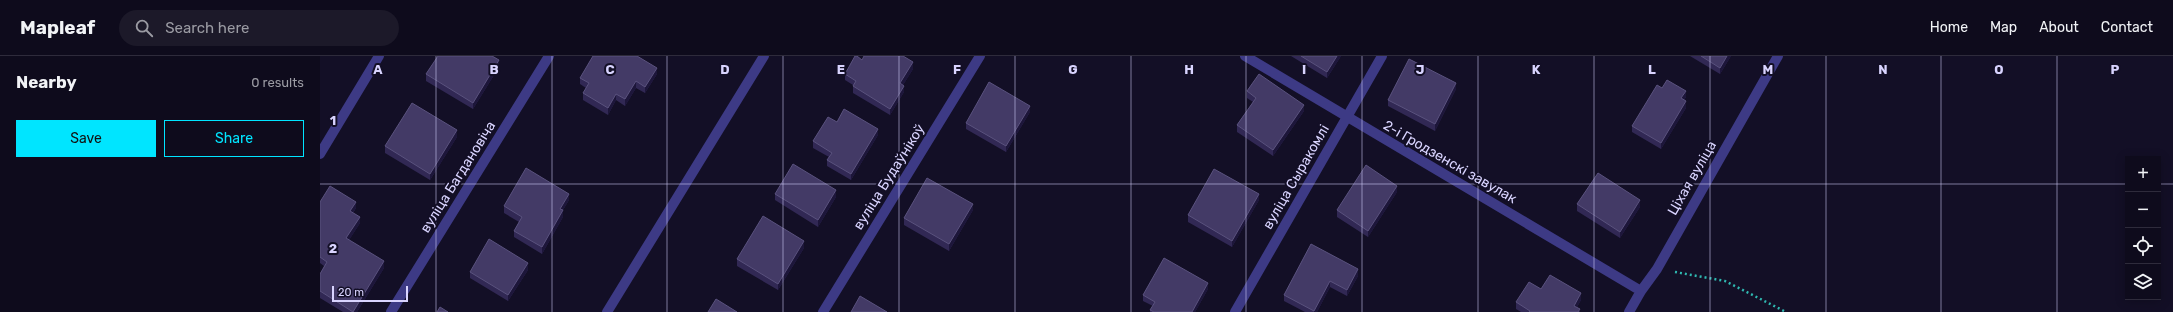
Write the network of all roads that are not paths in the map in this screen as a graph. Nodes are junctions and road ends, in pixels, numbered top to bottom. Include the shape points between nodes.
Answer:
1 (379, 56) edge
2 (549, 56) edge
3 (764, 56) edge
4 (980, 56) edge
5 (1246, 56) edge
6 (1382, 56) edge
7 (1778, 56) edge
8 (1346, 117) junction
9 (320, 154) edge
10 (1640, 291) junction
11 (390, 312) edge
12 (607, 312) edge
13 (823, 312) edge
14 (1235, 312) edge
15 (1629, 312) edge

1 - 9 street
2 - 11 street, вуліца Багдановіча
3 - 12 street
4 - 13 street, вуліца Будаўнікоў
5 - 8 street, 2-і Гродзенскі завулак
6 - 8 street, вуліца Сыракомлі
7 - 10 street, Ціхая вуліца via 1657,269
8 - 10 street, 2-і Гродзенскі завулак
8 - 14 street, вуліца Сыракомлі
10 - 15 street, Ціхая вуліца

